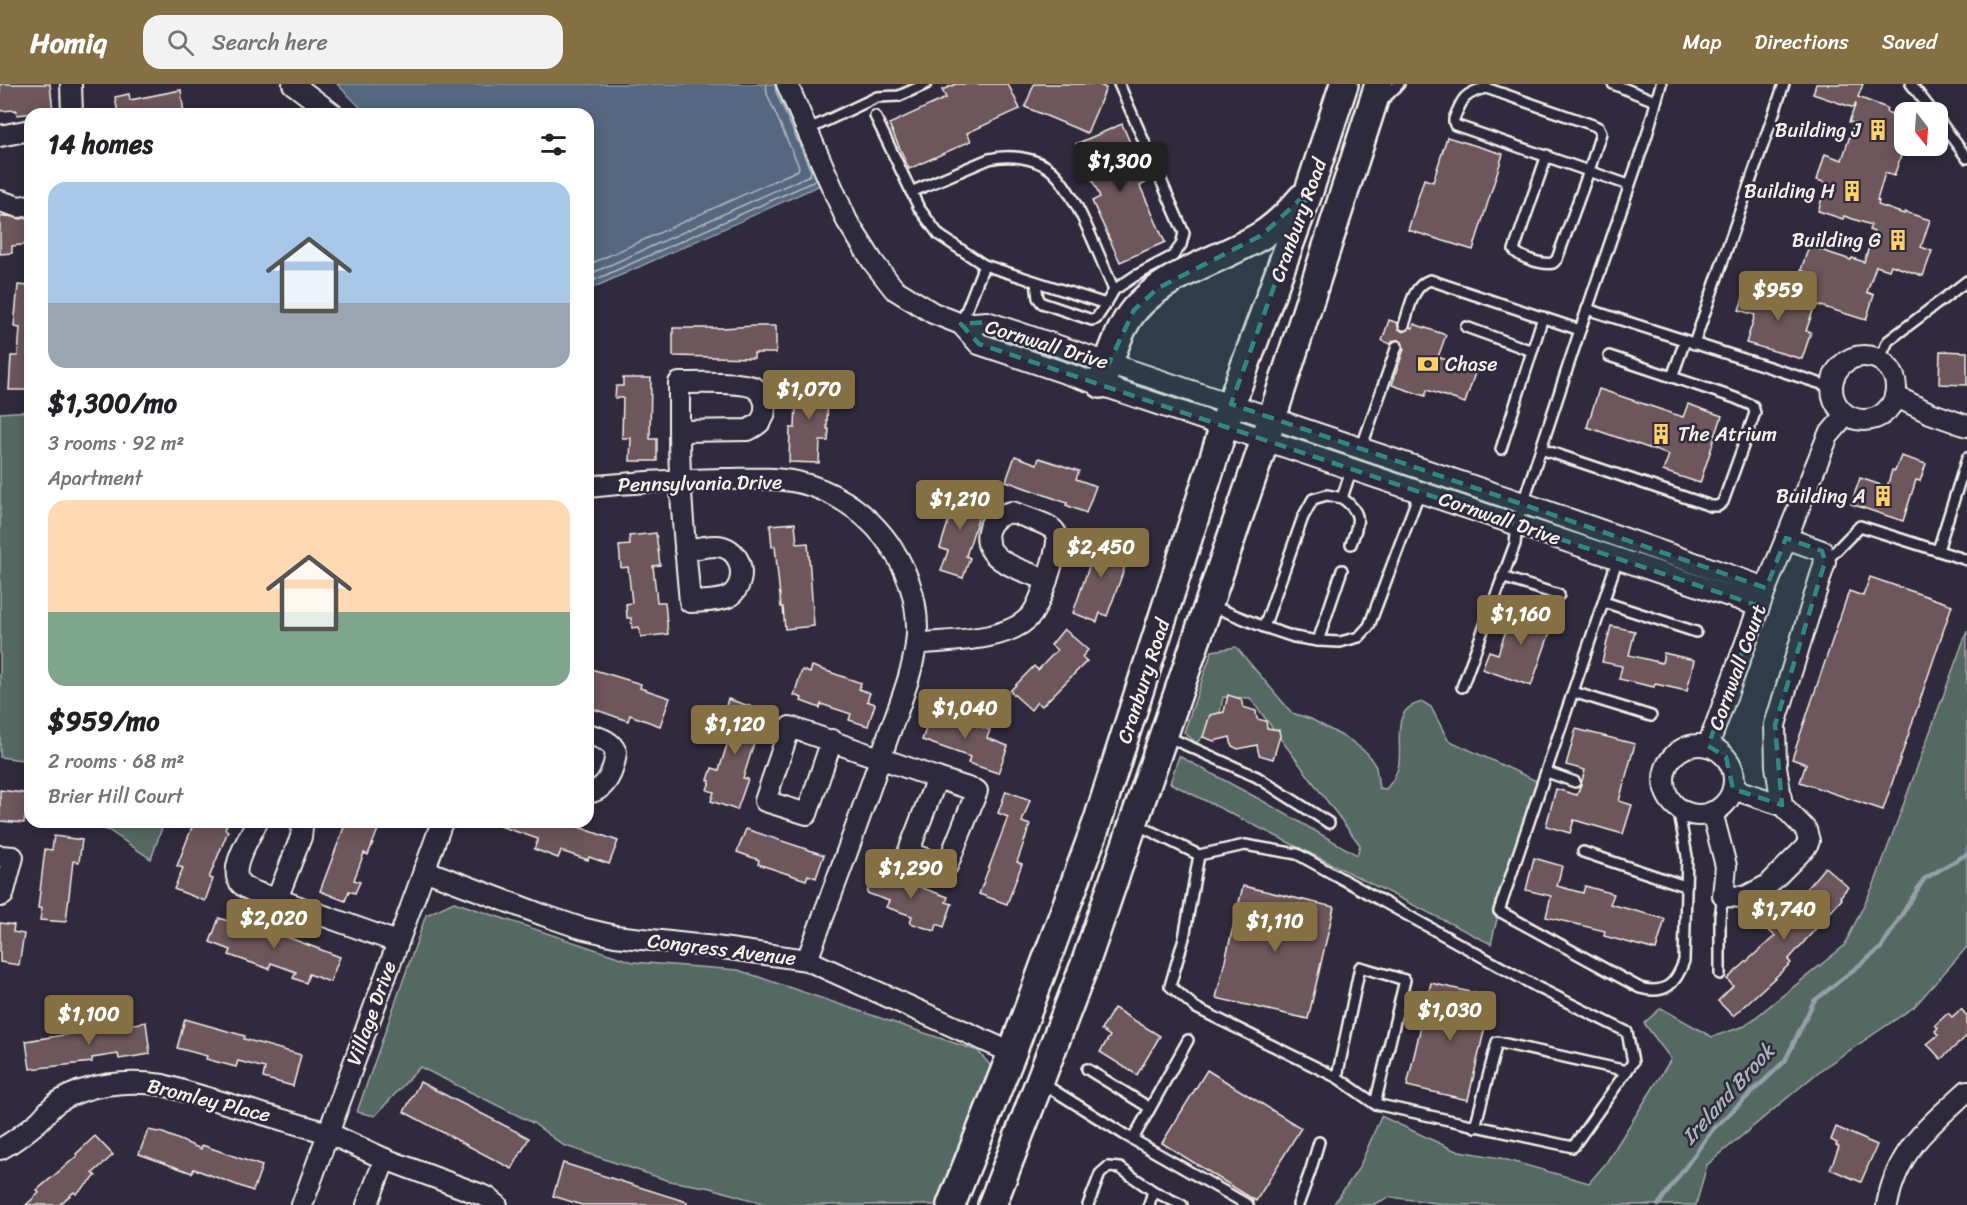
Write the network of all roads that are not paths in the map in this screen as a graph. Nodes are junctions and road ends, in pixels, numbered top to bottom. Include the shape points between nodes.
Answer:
1 (71, 84) edge
2 (293, 84) edge
3 (787, 84) edge
4 (926, 84) edge
5 (1119, 84) edge
6 (1344, 84) edge
7 (1379, 84) edge
8 (1400, 84) edge
9 (1613, 84) edge
10 (1661, 84) edge
11 (1784, 84) edge
12 (1911, 84) edge
13 (1655, 101) junction
14 (1925, 102) edge
15 (72, 108) edge
16 (325, 108) edge
17 (1370, 114) junction
18 (875, 116) dead end
19 (807, 130) junction
20 (24, 131) edge
21 (1948, 132) edge
22 (0, 136) edge
23 (1547, 155) junction
24 (1967, 158) edge
25 (1589, 171) junction
26 (1629, 185) junction
27 (1309, 191) junction
28 (911, 192) junction
29 (0, 201) edge
30 (24, 206) edge
31 (984, 265) junction
32 (1967, 281) edge
33 (1036, 282) junction
34 (1114, 290) junction
35 (1106, 304) junction
36 (1587, 309) junction
37 (1543, 317) junction
38 (961, 324) junction
39 (1404, 325) dead end
40 (1466, 327) dead end
41 (1580, 330) junction
42 (1690, 343) junction
43 (1396, 346) dead end
44 (1532, 351) junction
45 (1609, 356) dead end
46 (1879, 360) junction
47 (1105, 374) junction
48 (1672, 377) junction
49 (1831, 387) junction
50 (1895, 396) junction
51 (1228, 415) junction
52 (1846, 416) junction
53 (1967, 426) edge
54 (1268, 429) junction
55 (679, 431) junction
56 (1361, 448) junction
57 (1501, 448) dead end
58 (1541, 449) junction
59 (1967, 458) edge
60 (1352, 468) junction
61 (679, 480) junction
62 (594, 485) edge
63 (1420, 491) junction
64 (1342, 498) junction
65 (1523, 503) junction
66 (1517, 524) junction
67 (1786, 538) junction
68 (1351, 544) dead end
69 (686, 550) junction
70 (1938, 550) junction
71 (1618, 558) junction
72 (1967, 560) edge
73 (1825, 562) junction
74 (1342, 570) dead end
75 (1502, 577) junction
76 (1047, 580) dead end
77 (1559, 595) dead end
78 (1762, 597) junction
79 (1604, 602) junction
80 (1208, 605) junction
81 (1264, 627) junction
82 (1696, 632) dead end
83 (1318, 640) junction
84 (916, 644) junction
85 (1462, 687) dead end
86 (1573, 692) junction
87 (1651, 716) dead end
88 (1164, 735) junction
89 (594, 736) edge
90 (832, 740) dead end
91 (1708, 746) junction
92 (881, 758) junction
93 (1547, 772) junction
94 (937, 778) dead end
95 (1575, 782) dead end
96 (1733, 789) junction
97 (594, 792) edge
98 (1782, 805) junction
99 (1678, 808) junction
100 (1712, 812) junction
101 (1134, 823) junction
102 (1329, 823) dead end
103 (254, 828) edge
104 (303, 828) edge
105 (440, 828) edge
106 (1583, 852) dead end
107 (1199, 855) junction
108 (0, 856) edge
109 (424, 870) junction
110 (1685, 886) junction
111 (0, 896) edge
112 (1723, 897) junction
113 (277, 898) junction
114 (397, 942) junction
115 (807, 960) junction
116 (1719, 974) dead end
117 (1188, 1040) dead end
118 (1012, 1053) junction
119 (1087, 1069) dead end
120 (1627, 1071) junction
121 (1336, 1077) junction
122 (1040, 1082) junction
123 (1967, 1091) edge
124 (1375, 1104) junction
125 (1150, 1108) junction
126 (1476, 1127) junction
127 (328, 1133) junction
128 (1133, 1139) junction
129 (1319, 1142) dead end
130 (0, 1149) edge
131 (385, 1159) junction
132 (1153, 1191) junction
133 (302, 1205) edge
134 (368, 1205) edge
135 (497, 1205) edge
136 (951, 1205) edge
137 (992, 1205) edge
138 (1088, 1205) edge
139 (1149, 1205) edge
140 (1182, 1205) edge
141 (1248, 1205) edge
142 (1298, 1205) edge
143 (1887, 1205) edge

1 - 15 street
2 - 16 street
3 - 19 street
4 - 19 lane via 899,96 877,97
5 - 34 lane via 1184,233 1173,256
6 - 27 main road, Cranbury Road
7 - 17 main road, Cranbury Road
8 - 17 lane
9 - 13 lane
10 - 13 lane
11 - 42 lane
12 - 14 lane
13 - 26 lane
17 - 54 main road, Cranbury Road
18 - 28 lane
19 - 38 street via 847,221 894,289 933,313
20 - 22 street
21 - 24 lane
23 - 25 lane
23 - 25 lane via 1514,250 1520,255 1547,264 1557,259
23 - 25 lane via 1455,125 1462,98 1486,88 1599,128 1601,133
25 - 26 lane
26 - 36 lane
27 - 47 main road via 1262,235 1158,288 1134,310
27 - 51 main road, Cranbury Road
28 - 31 lane via 939,236
28 - 34 lane via 1000,156 1023,158 1051,169 1072,196
29 - 30 street
31 - 33 lane
31 - 38 lane
32 - 46 lane via 1888,341
33 - 35 lane
33 - 35 lane via 1042,303 1092,320
34 - 35 lane
36 - 41 lane
36 - 42 lane
37 - 39 lane via 1430,280 1416,289
37 - 41 lane
37 - 44 lane
38 - 47 street, Cornwall Drive via 987,322
40 - 44 lane
41 - 58 lane
42 - 48 lane
42 - 49 lane
43 - 56 lane
44 - 57 lane
45 - 48 lane
46 - 49 street via 1862,356 1844,363
46 - 50 street via 1893,376
47 - 51 street, Cornwall Drive
48 - 58 lane via 1754,406 1755,413 1723,502 1718,506
49 - 52 street via 1834,402
50 - 52 street via 1891,406 1875,418
50 - 53 street
51 - 54 street, Cornwall Drive
51 - 118 main road, Cranbury Road via 1098,823
52 - 67 street, Cornwall Court via 1828,436
54 - 56 street, Cornwall Drive
54 - 60 street, Cornwall Drive
54 - 80 main road, Cranbury Road
55 - 55 street via 748,430 762,420 765,402 754,387 743,384 679,383
55 - 61 street
56 - 65 street, Cornwall Drive
58 - 65 lane
59 - 70 lane
60 - 63 street, Cornwall Drive
60 - 64 lane
61 - 62 street, Pennsylvania Drive
61 - 69 street
61 - 84 street, Pennsylvania Drive via 781,480 819,489 854,508 883,536 904,570 914,600
63 - 66 street, Cornwall Drive
63 - 83 lane via 1369,626 1359,638 1340,642
64 - 68 lane via 1357,514
64 - 81 lane via 1327,495 1313,499 1302,517
65 - 66 lane
65 - 78 street, Cornwall Drive
66 - 71 street, Cornwall Drive
66 - 75 lane via 1515,544
67 - 73 street via 1822,551
67 - 78 street, Cornwall Court
69 - 69 street via 722,547 732,552 741,566 740,583 720,600 690,602
70 - 72 lane
70 - 73 lane via 1860,525
71 - 78 street, Cornwall Drive
71 - 79 lane
73 - 98 street via 1775,725
74 - 83 lane
75 - 77 lane
75 - 85 lane
76 - 84 street via 1032,613 1013,629 1001,634
78 - 91 street, Cornwall Court
79 - 82 lane
79 - 86 lane
80 - 81 lane
80 - 88 main road, Cranbury Road
81 - 83 lane
84 - 92 street, Pennsylvania Drive
86 - 87 lane
86 - 93 lane
88 - 101 main road, Cranbury Road
88 - 102 lane via 1257,777
89 - 97 street via 608,741 616,752 610,776
90 - 92 street
91 - 96 street via 1726,758 1734,778
91 - 99 street via 1684,748 1667,765 1664,789
92 - 94 street
92 - 115 street, Pennsylvania Drive
93 - 95 lane
93 - 110 lane via 1499,911 1653,992 1678,978 1684,962
96 - 98 street
96 - 100 street via 1721,807
98 - 112 street via 1806,831 1809,841 1805,848 1768,885 1745,897
99 - 100 street via 1688,814
99 - 110 lane via 1687,856
100 - 112 street via 1726,866
101 - 107 lane
101 - 122 main road, Cranbury Road
103 - 113 street via 236,866 236,875 247,887
104 - 113 street
105 - 109 street, Village Drive
106 - 110 lane
107 - 120 lane via 1245,846 1297,854 1537,987 1627,1032 1633,1062
107 - 121 lane via 1184,938 1170,986 1196,1008
108 - 111 street via 13,857
109 - 114 street, Village Drive
109 - 115 street, Congress Avenue via 543,915 615,936
112 - 116 lane
113 - 114 street
114 - 127 street, Village Drive
115 - 118 street, Congress Avenue
117 - 125 lane
118 - 136 main road, Cranbury Road
119 - 125 lane
120 - 126 lane via 1573,1147
120 - 126 lane via 1497,1042
121 - 124 lane
121 - 124 lane via 1360,967 1405,980
122 - 128 lane
122 - 137 main road, Cranbury Road
123 - 143 street via 1914,1143 1898,1171
124 - 126 lane
125 - 128 lane
127 - 130 street, Bromley Place via 163,1085 126,1082 77,1092 56,1103 39,1121
127 - 131 street, Bromley Place
127 - 133 street, Village Drive
128 - 141 lane
129 - 142 lane
131 - 134 street
131 - 135 street, Bromley Place via 487,1197
132 - 138 lane via 1120,1168 1108,1167 1100,1174
132 - 139 lane
132 - 140 lane

